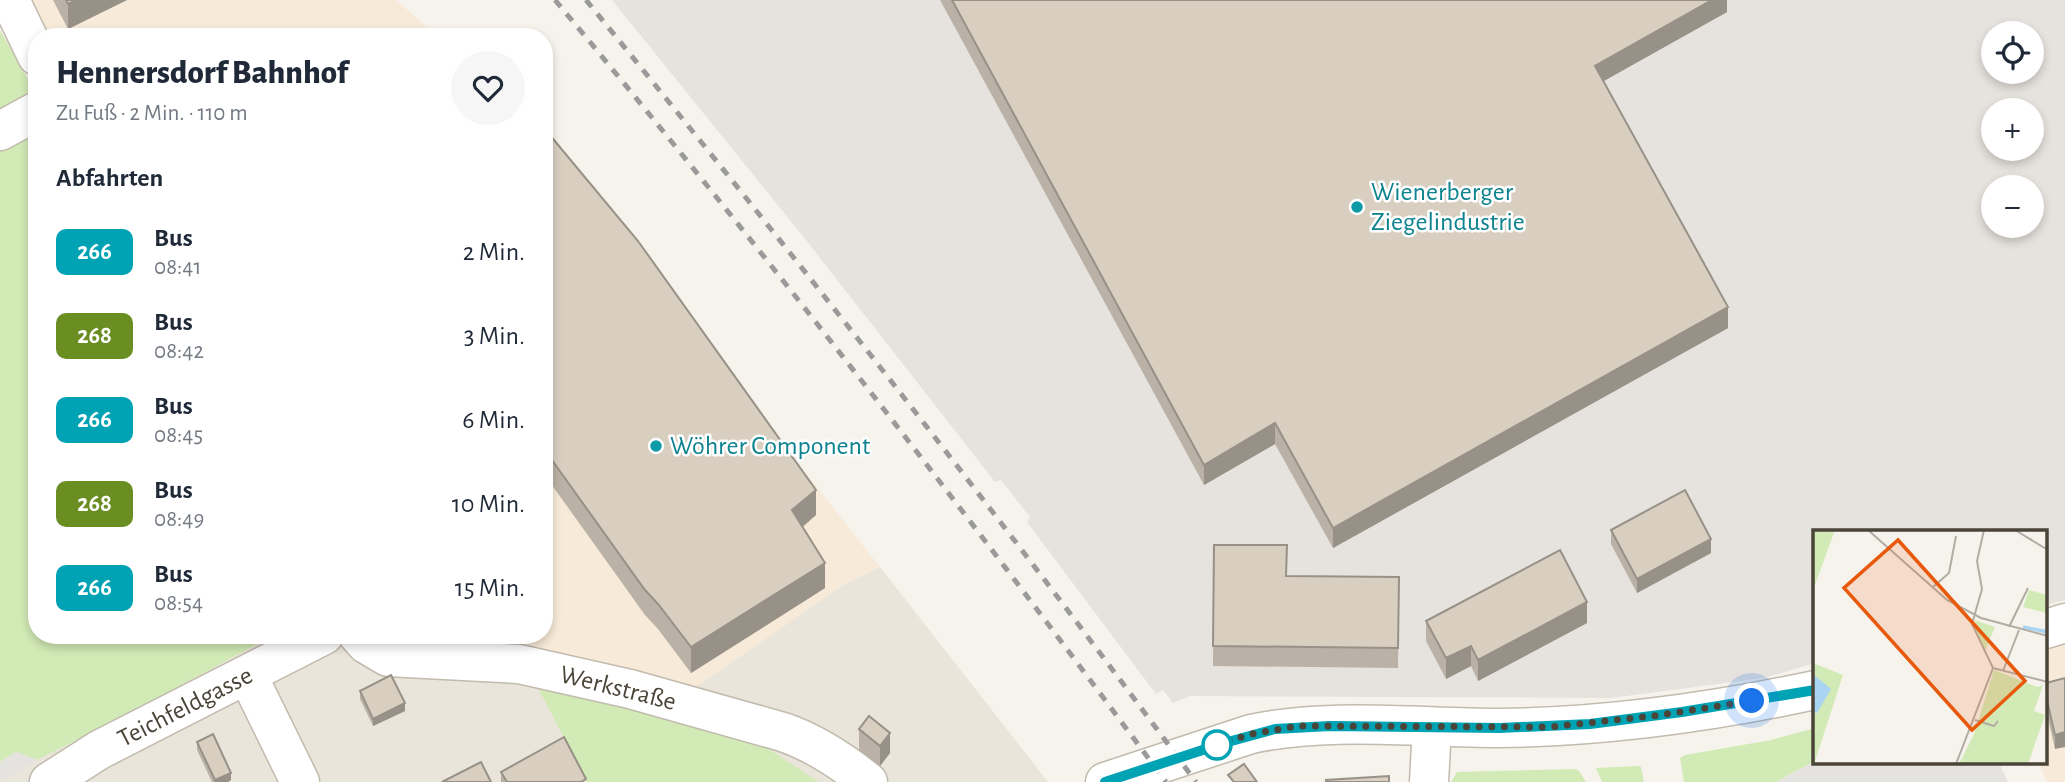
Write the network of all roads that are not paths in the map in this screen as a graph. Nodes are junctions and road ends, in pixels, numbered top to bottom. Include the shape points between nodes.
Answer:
1 (10, 0) edge
2 (28, 37) edge
3 (28, 116) edge
4 (0, 131) edge
5 (2065, 623) edge
6 (2048, 627) edge
7 (307, 644) edge
8 (366, 644) edge
9 (248, 676) junction
10 (1813, 690) edge
11 (1432, 727) junction
12 (49, 782) edge
13 (300, 782) edge
14 (868, 782) edge
15 (1105, 782) edge
16 (1429, 782) edge

1 - 2 street
3 - 4 street
5 - 6 street
7 - 9 street, Teichfeldgasse
8 - 14 street, Werkstraße via 388,657 519,664 630,689 804,740
9 - 12 street, Teichfeldgasse via 99,750
9 - 13 street
10 - 11 street via 1590,724
11 - 15 street via 1275,729
11 - 16 street

